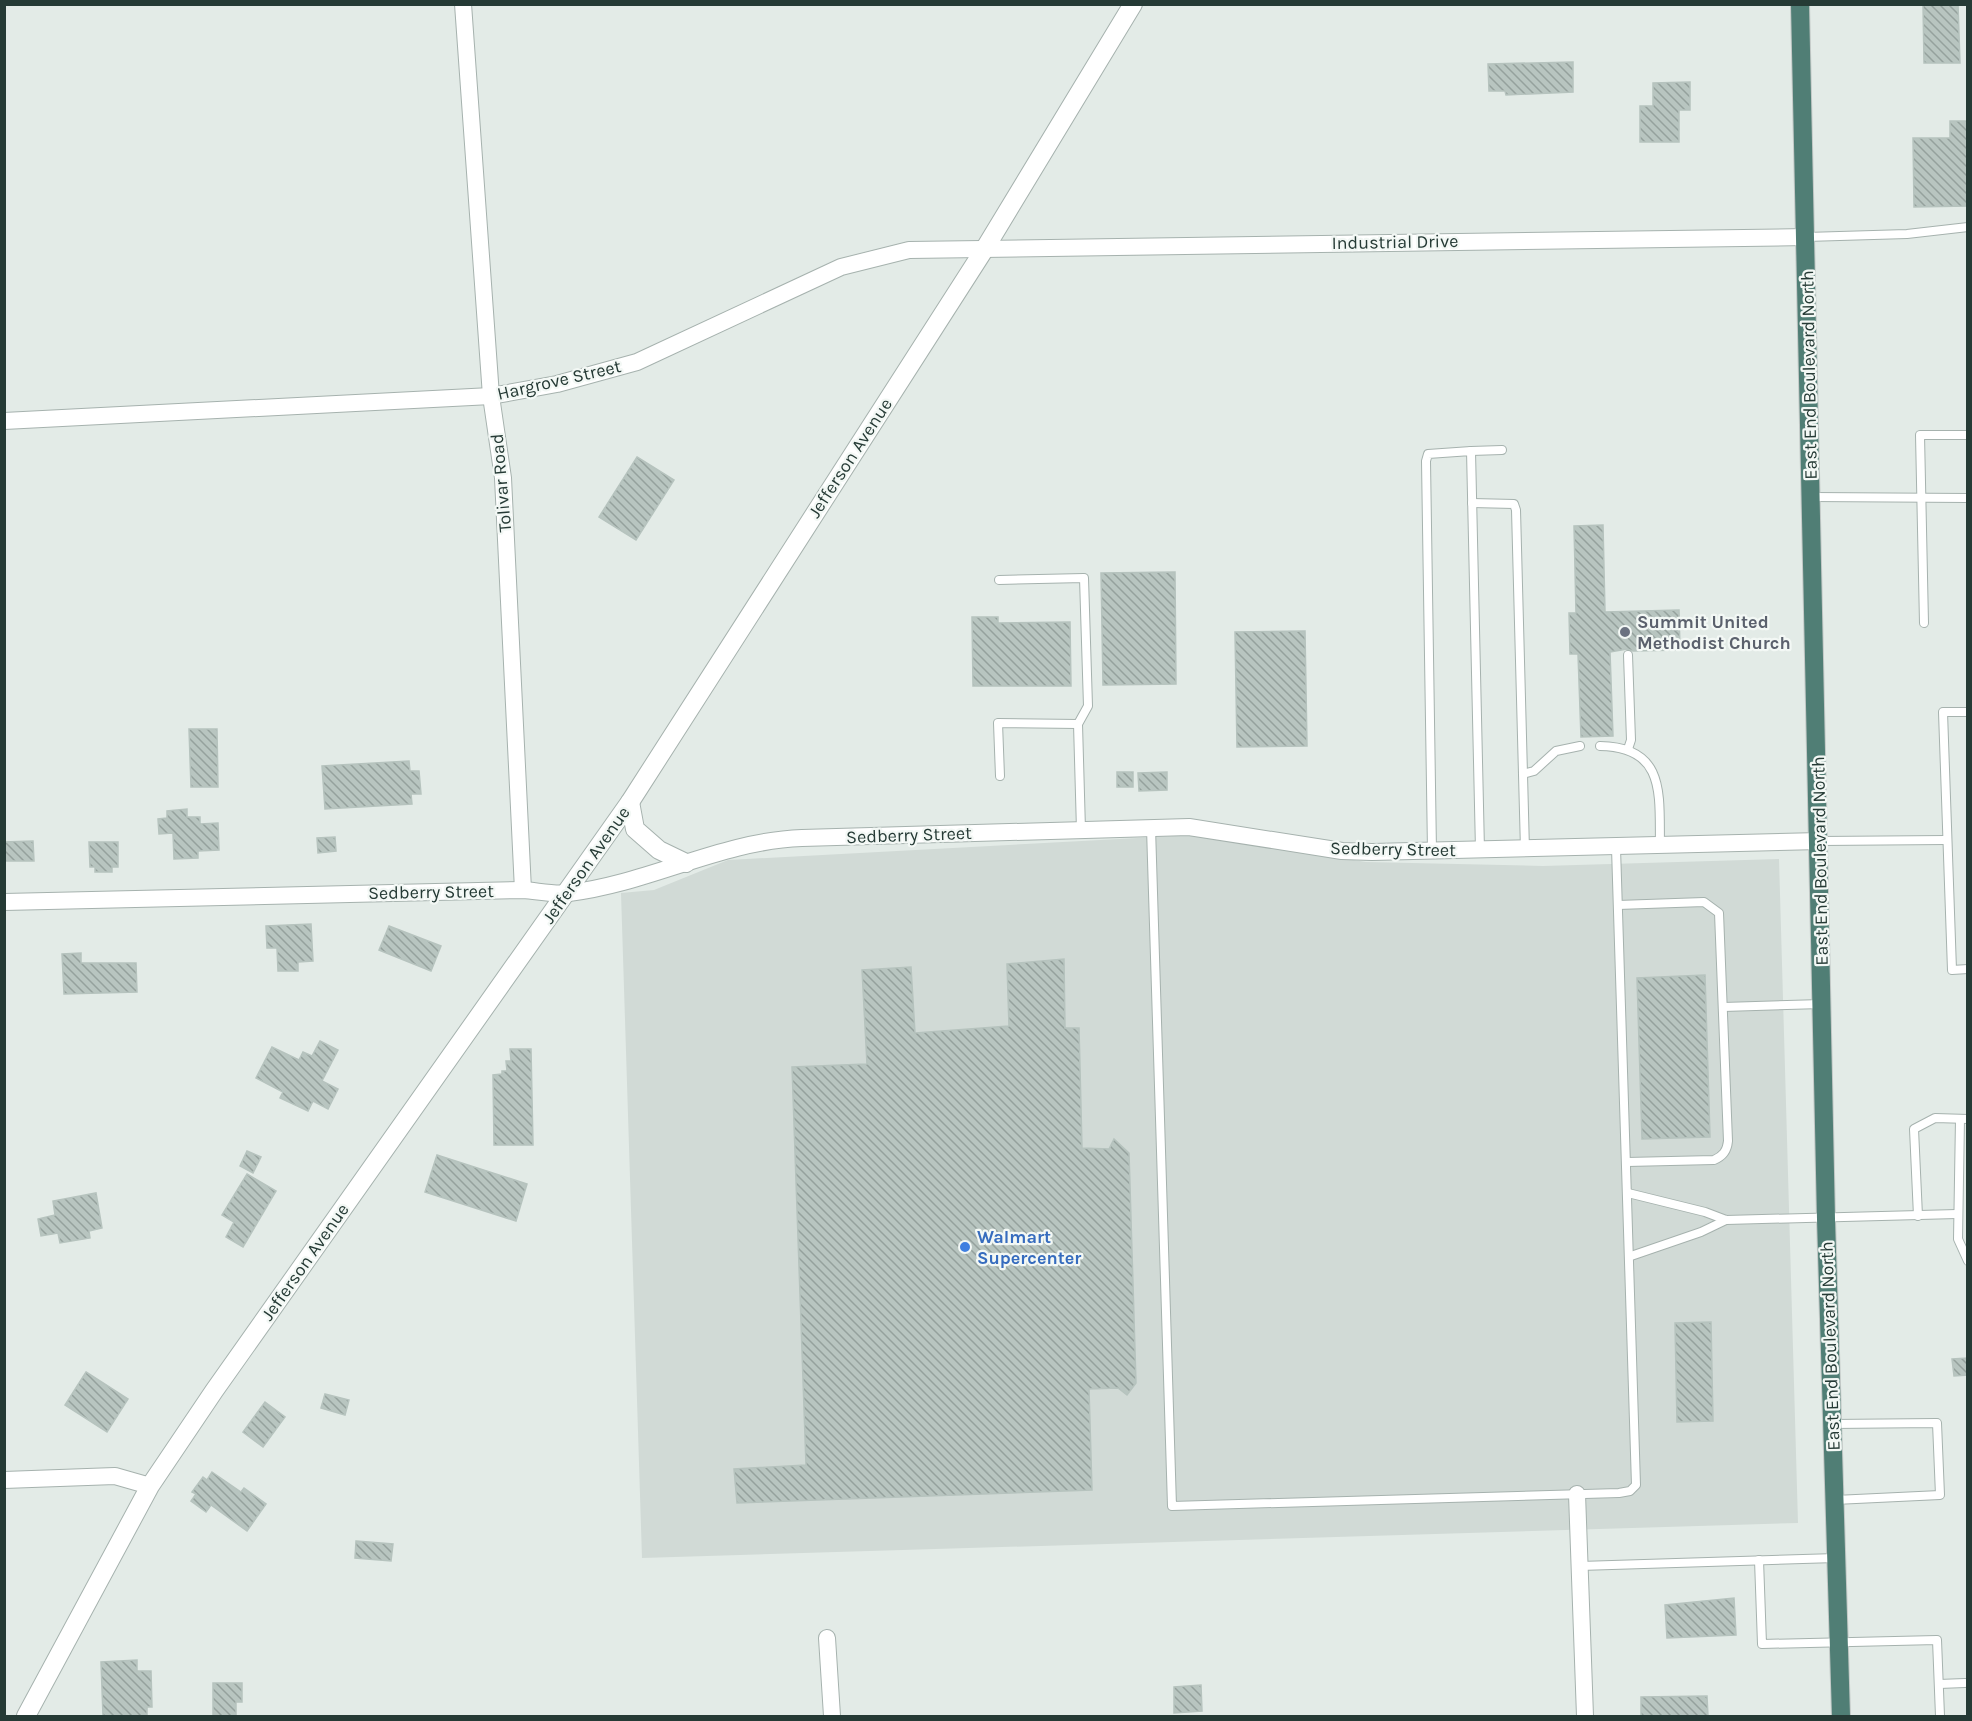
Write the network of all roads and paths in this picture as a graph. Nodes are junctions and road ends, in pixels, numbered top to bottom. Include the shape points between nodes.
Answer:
1 (463, 4) edge
2 (1133, 4) edge
3 (1800, 4) edge
4 (1968, 227) edge
5 (1806, 237) junction
6 (984, 250) junction
7 (491, 396) junction
8 (4, 421) edge
9 (1968, 435) edge
10 (1502, 450) dead end
11 (1470, 451) junction
12 (1812, 497) junction
13 (1922, 497) junction
14 (1968, 498) edge
15 (1472, 503) junction
16 (999, 580) dead end
17 (1924, 623) dead end
18 (1628, 655) dead end
19 (1968, 712) edge
20 (1078, 724) junction
21 (1580, 746) dead end
22 (1600, 746) dead end
23 (1628, 748) junction
24 (1523, 774) junction
25 (1000, 776) dead end
26 (630, 802) junction
27 (1151, 828) junction
28 (1081, 830) junction
29 (1947, 840) junction
30 (1820, 842) junction
31 (1660, 847) junction
32 (1616, 848) junction
33 (1480, 850) junction
34 (1525, 850) junction
35 (1432, 851) junction
36 (686, 863) junction
37 (523, 890) junction
38 (566, 893) junction
39 (4, 902) edge
40 (1618, 905) junction
41 (1968, 969) edge
42 (1822, 1004) junction
43 (1723, 1007) junction
44 (1964, 1119) edge
45 (1627, 1162) junction
46 (1628, 1193) junction
47 (1957, 1214) junction
48 (1918, 1216) junction
49 (1826, 1219) junction
50 (1726, 1220) junction
51 (1631, 1256) junction
52 (1968, 1261) edge
53 (1832, 1424) junction
54 (4, 1480) edge
55 (150, 1486) junction
56 (1577, 1494) junction
57 (1834, 1500) junction
58 (1836, 1558) junction
59 (1760, 1560) junction
60 (1580, 1566) junction
61 (827, 1638) dead end
62 (1839, 1641) junction
63 (1965, 1683) dead end
64 (1939, 1684) junction
65 (26, 1716) edge
66 (832, 1716) edge
67 (1585, 1716) edge
68 (1841, 1716) edge
69 (1940, 1716) edge

1 - 7 street, Tolivar Road
2 - 6 street, Jefferson Avenue
3 - 5 highway, East End Boulevard North
4 - 5 lane via 1907,234
5 - 6 street, Industrial Drive
5 - 12 highway, East End Boulevard North
6 - 7 street, Hargrove Street via 909,250 841,267 637,362 557,384
6 - 26 street, Jefferson Avenue
7 - 8 street, Hargrove Street
7 - 37 street, Tolivar Road via 503,478
9 - 13 lane via 1920,435
10 - 11 lane
11 - 15 lane
11 - 35 lane via 1434,452 1428,454 1426,461
12 - 13 lane
12 - 30 highway, East End Boulevard North
13 - 14 lane
13 - 17 lane
15 - 24 lane via 1507,502 1514,504 1516,510
15 - 33 lane
16 - 20 lane via 1084,578 1088,706
18 - 23 lane
19 - 29 lane via 1943,712
20 - 25 lane via 998,723
20 - 28 lane
21 - 24 lane via 1556,751 1534,771
22 - 23 lane
23 - 31 lane via 1645,760 1658,785
24 - 34 lane
26 - 36 street via 635,829 659,850
26 - 38 street, Jefferson Avenue
27 - 28 street, Sedberry Street
27 - 35 street, Sedberry Street via 1208,828 1342,851
27 - 56 lane via 1172,1506
28 - 36 street, Sedberry Street via 779,839 729,848
29 - 30 lane
29 - 41 lane via 1952,970
30 - 31 street, Sedberry Street
30 - 42 highway, East End Boulevard North
31 - 32 street, Sedberry Street
32 - 34 street, Sedberry Street
32 - 40 lane
33 - 34 street, Sedberry Street
33 - 35 street, Sedberry Street
36 - 38 street, Sedberry Street via 637,880
37 - 38 street, Sedberry Street
37 - 39 street, Sedberry Street
38 - 55 street, Jefferson Avenue
40 - 43 lane via 1704,902 1719,913
40 - 45 lane
42 - 43 lane
42 - 49 highway, East End Boulevard North
43 - 45 lane via 1727,1149 1714,1160
44 - 47 lane
44 - 48 lane via 1935,1118 1914,1129
45 - 46 lane
46 - 50 lane
46 - 51 lane
47 - 48 lane
47 - 52 lane via 1958,1239
48 - 49 lane
49 - 50 lane
49 - 53 highway, East End Boulevard North
50 - 51 lane via 1701,1233
51 - 56 lane via 1636,1485 1619,1493
53 - 57 highway, East End Boulevard North
53 - 57 lane via 1937,1423 1940,1495
54 - 55 street via 115,1476
55 - 65 street, Jefferson Avenue
56 - 60 street
57 - 58 highway, East End Boulevard North
58 - 59 lane
58 - 62 highway, East End Boulevard North
59 - 60 lane
59 - 62 lane via 1762,1644
60 - 67 street
61 - 66 street
62 - 64 lane via 1936,1640
62 - 68 highway, East End Boulevard North
63 - 64 lane
64 - 69 lane

